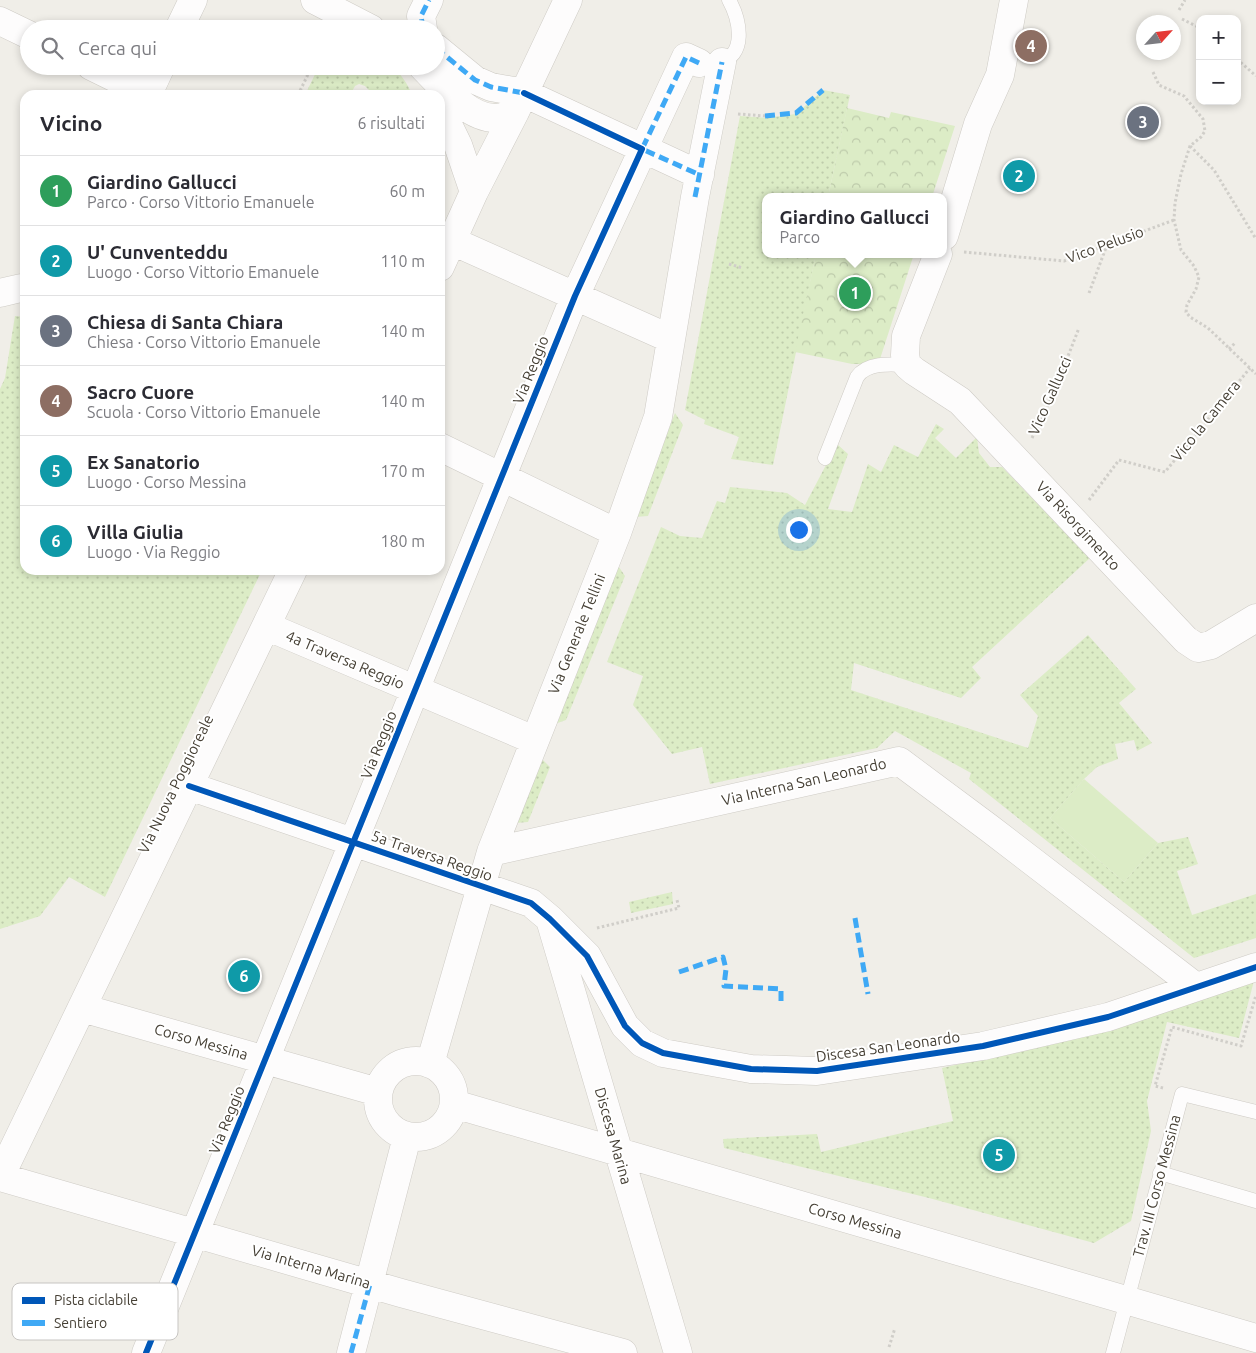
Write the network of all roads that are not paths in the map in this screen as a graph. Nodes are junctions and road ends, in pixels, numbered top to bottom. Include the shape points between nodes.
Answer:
1 (5, 0) edge
2 (193, 0) edge
3 (315, 0) edge
4 (429, 0) edge
5 (568, 0) edge
6 (729, 0) edge
7 (1014, 0) edge
8 (0, 10) edge
9 (183, 20) edge
10 (354, 20) edge
11 (422, 20) edge
12 (0, 21) edge
13 (20, 31) edge
14 (445, 55) edge
15 (711, 63) junction
16 (109, 75) edge
17 (157, 75) edge
18 (421, 75) edge
19 (431, 75) edge
20 (138, 90) edge
21 (150, 90) edge
22 (430, 90) edge
23 (520, 102) junction
24 (445, 118) edge
25 (642, 149) junction
26 (697, 186) junction
27 (474, 192) junction
28 (452, 241) junction
29 (948, 248) edge
30 (445, 256) edge
31 (943, 258) edge
32 (575, 296) junction
33 (671, 339) junction
34 (907, 364) junction
35 (445, 450) edge
36 (825, 458) dead end
37 (501, 477) junction
38 (617, 533) junction
39 (292, 575) edge
40 (1256, 618) edge
41 (266, 626) junction
42 (415, 690) junction
43 (534, 740) junction
44 (189, 786) junction
45 (353, 842) junction
46 (491, 852) junction
47 (481, 886) junction
48 (550, 919) junction
49 (1256, 968) edge
50 (1196, 987) junction
51 (82, 1008) junction
52 (265, 1059) junction
53 (430, 1064) junction
54 (378, 1092) junction
55 (454, 1104) junction
56 (1256, 1112) edge
57 (407, 1137) junction
58 (618, 1152) junction
59 (1160, 1173) junction
60 (0, 1177) edge
61 (1256, 1202) edge
62 (195, 1233) junction
63 (175, 1283) edge
64 (370, 1284) junction
65 (1126, 1300) junction
66 (1256, 1338) edge
67 (151, 1340) edge
68 (146, 1353) edge
69 (352, 1353) edge
70 (623, 1353) edge
71 (678, 1353) edge
72 (1113, 1353) edge

1 - 8 street
2 - 9 street
3 - 10 street
4 - 11 street
5 - 23 street
6 - 15 lane via 740,33 737,49 729,58
7 - 29 street via 1000,75 978,124
12 - 13 street
14 - 23 street via 475,80
15 - 25 street, Via Reggio via 686,57
15 - 26 street, Via Generale Tellini
16 - 20 street
17 - 21 street
18 - 22 street
19 - 23 street via 466,108 480,115 497,118
23 - 25 street
23 - 27 street
24 - 27 street
25 - 26 street
25 - 32 street, Via Reggio
26 - 33 street, Via Generale Tellini
27 - 28 street
28 - 30 street
28 - 32 street
31 - 34 street via 906,336 904,354
32 - 33 street
32 - 37 street, Via Reggio
33 - 38 street, Via Generale Tellini via 658,416
34 - 36 lane via 881,365 860,372
34 - 40 street, Via Risorgimento via 960,401 1186,640 1198,648 1211,645
35 - 37 street
37 - 38 street
37 - 42 street, Via Reggio
38 - 43 street, Via Generale Tellini
39 - 41 street, Via Nuova Poggioreale
41 - 42 street, 4a Traversa Reggio
41 - 44 street, Via Nuova Poggioreale
42 - 43 street, 4a Traversa Reggio
42 - 45 street, Via Reggio
43 - 46 street, Via Generale Tellini
44 - 45 street, 5a Traversa Reggio
44 - 51 street, Via Nuova Poggioreale
45 - 47 street, 5a Traversa Reggio
45 - 52 street, Via Reggio
46 - 47 street, Via Generale Tellini
46 - 50 street, Via Interna San Leonardo via 899,761
47 - 48 street, 5a Traversa Reggio via 531,904
47 - 53 street, Via Generale Tellini
48 - 50 street, Discesa San Leonardo via 587,956 626,1026 642,1043 663,1053 751,1069 817,1072 983,1046 1108,1017
48 - 58 street, Discesa Marina
49 - 50 street, Discesa San Leonardo
51 - 52 street, Corso Messina
51 - 60 street, Via Nuova Poggioreale
52 - 54 street, Corso Messina
52 - 62 street, Via Reggio
53 - 54 street via 408,1062 393,1068
53 - 55 street via 448,1078
54 - 57 street via 381,1114 388,1126
55 - 57 street via 448,1122 438,1131 424,1137
55 - 58 street, Corso Messina
56 - 59 lane, Trav. III Corso Messina via 1182,1094
57 - 64 street
58 - 65 street, Corso Messina
58 - 71 street, Discesa Marina
59 - 61 lane
59 - 65 lane, Trav. III Corso Messina
60 - 62 street, Via Interna Marina
62 - 63 street, Via Reggio
62 - 64 street, Via Interna Marina
64 - 69 street
64 - 70 street, Via Interna Marina
65 - 66 street, Corso Messina
65 - 72 lane, Trav. III Corso Messina
67 - 68 street, Via Reggio

